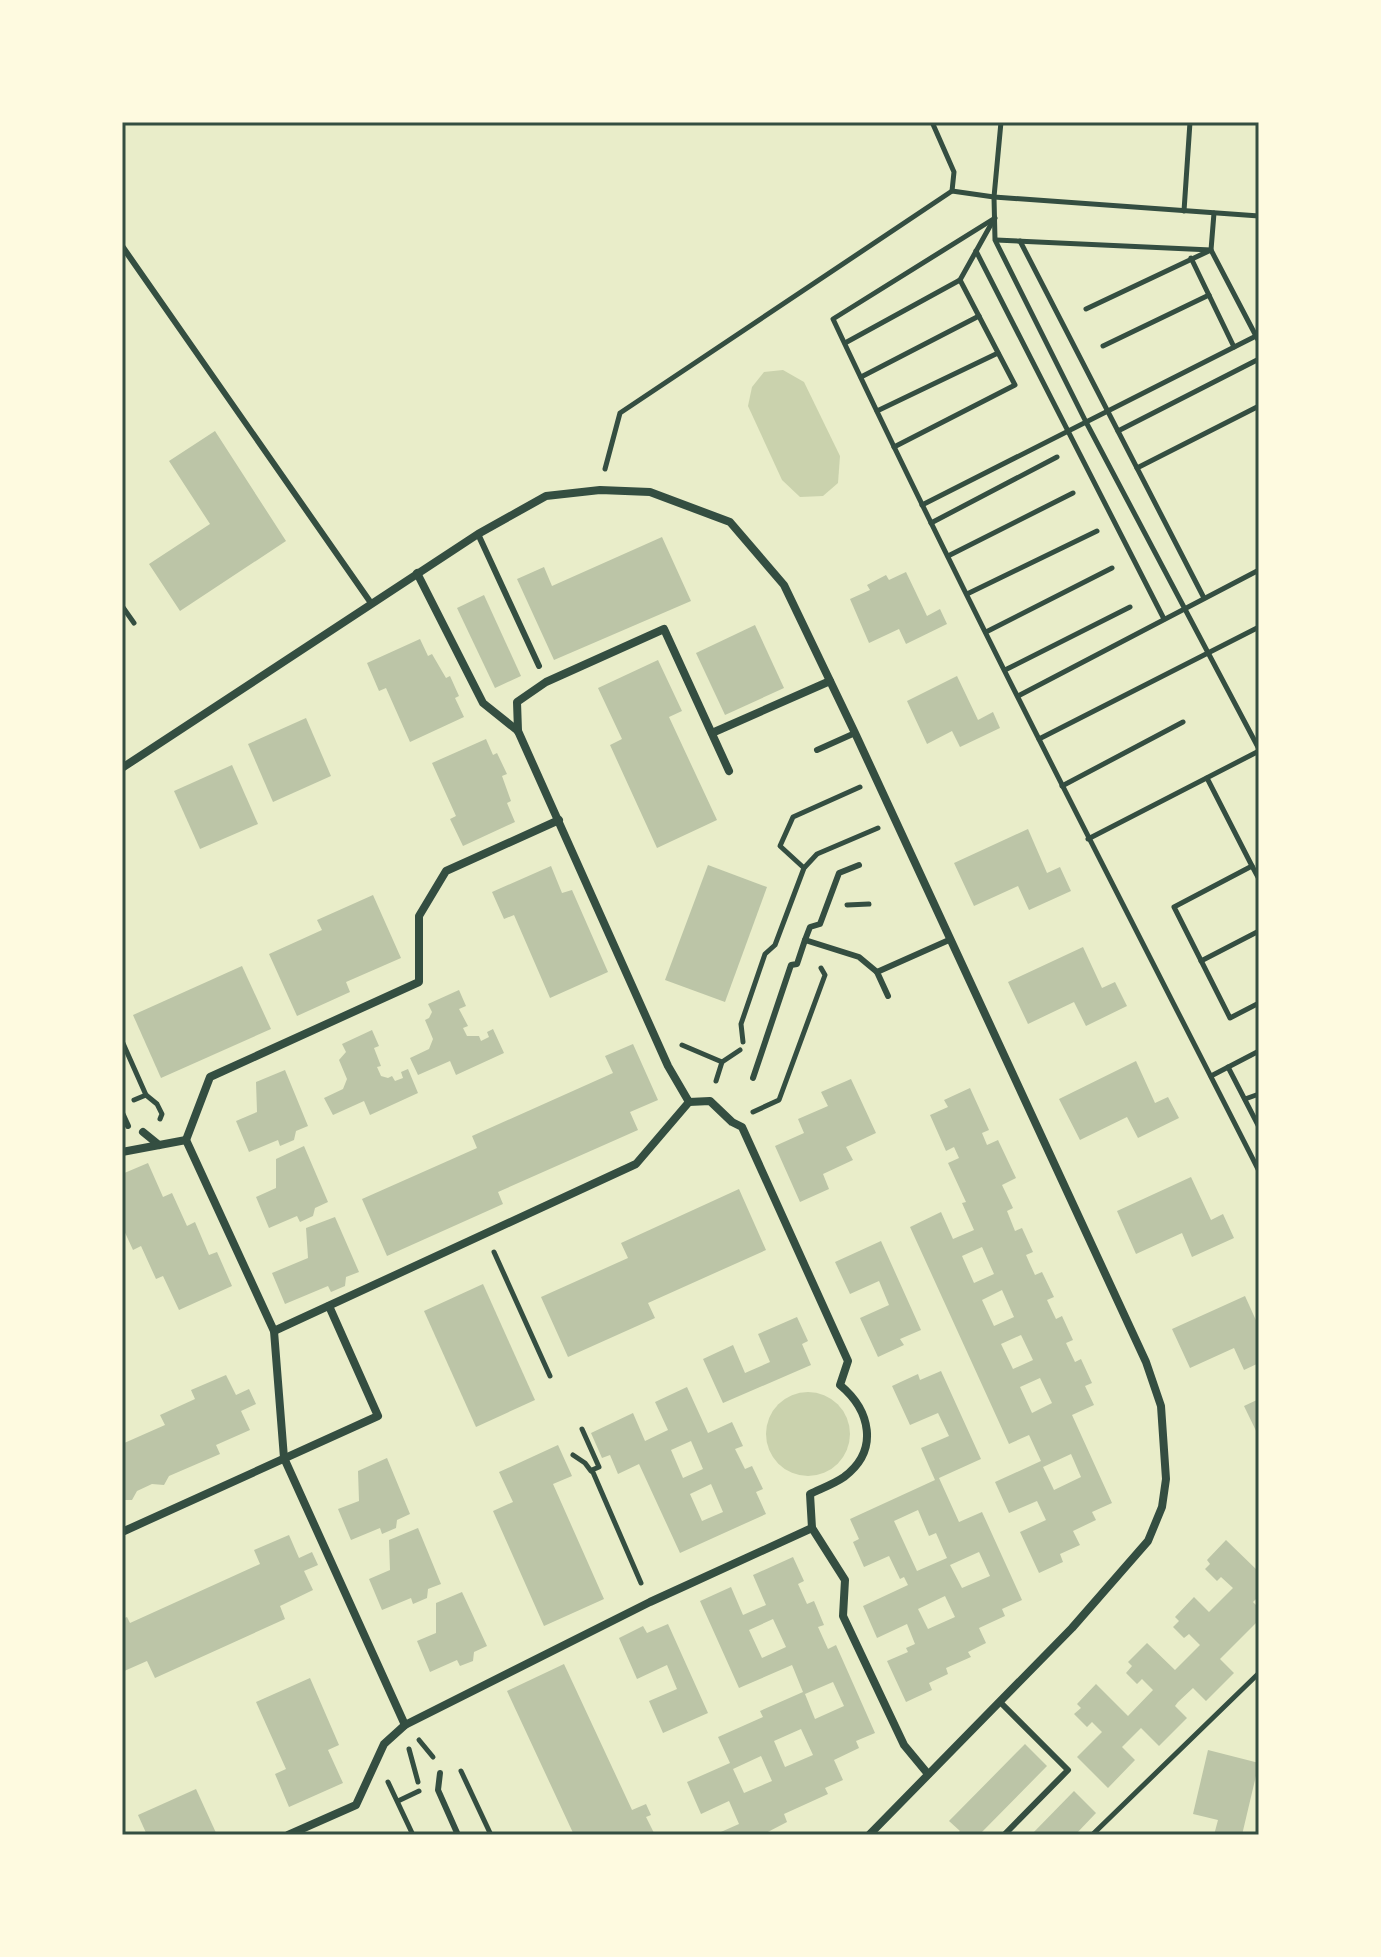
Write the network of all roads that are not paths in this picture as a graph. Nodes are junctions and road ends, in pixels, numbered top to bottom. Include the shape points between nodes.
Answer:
1 (122, 246) edge
2 (478, 534) junction
3 (417, 573) junction
4 (371, 603) junction
5 (539, 666) dead end
6 (830, 681) junction
7 (518, 731) junction
8 (712, 733) junction
9 (855, 733) junction
10 (817, 750) dead end
11 (122, 768) edge
12 (729, 771) dead end
13 (559, 820) junction
14 (859, 865) dead end
15 (805, 940) junction
16 (949, 940) junction
17 (877, 972) junction
18 (888, 996) dead end
19 (753, 1078) dead end
20 (689, 1102) junction
21 (122, 1113) edge
22 (128, 1126) dead end
23 (143, 1132) dead end
24 (186, 1140) junction
25 (159, 1145) junction
26 (122, 1152) edge
27 (329, 1306) junction
28 (274, 1331) junction
29 (284, 1458) junction
30 (812, 1528) junction
31 (122, 1532) edge
32 (1001, 1703) junction
33 (405, 1725) junction
34 (440, 1773) dead end
35 (928, 1774) junction
36 (288, 1835) edge
37 (458, 1835) edge
38 (869, 1835) edge
39 (1004, 1835) edge

1 - 4 lane
2 - 3 street
2 - 5 lane
2 - 6 street via 546,496 600,490 650,492 730,522 784,585
3 - 4 street
3 - 7 street via 483,703
4 - 11 street
6 - 8 street
6 - 9 street
7 - 8 street via 517,702 546,682 664,629
7 - 13 street
8 - 12 street
9 - 10 lane
9 - 16 street
13 - 20 street
13 - 24 street via 446,871 419,916 419,982 210,1077
14 - 15 lane via 839,873 820,924 810,927
15 - 17 lane via 859,957
15 - 19 lane via 797,964 791,965
16 - 17 lane
16 - 32 street via 1146,1362 1162,1420 1166,1479 1148,1541
17 - 18 lane
20 - 27 street via 636,1164
20 - 30 street via 710,1101 742,1127 848,1361 840,1385 855,1398 868,1426 863,1454 845,1476 810,1494
21 - 22 lane
23 - 25 street
24 - 25 street
24 - 28 street
25 - 26 street
27 - 28 street
27 - 29 street via 378,1416
28 - 29 street
29 - 31 street
29 - 33 street
30 - 33 street
30 - 35 street via 845,1580 843,1616 904,1745
32 - 35 street
32 - 39 lane via 1068,1770
33 - 36 street via 384,1744 356,1805
34 - 37 lane via 438,1790
35 - 38 street

